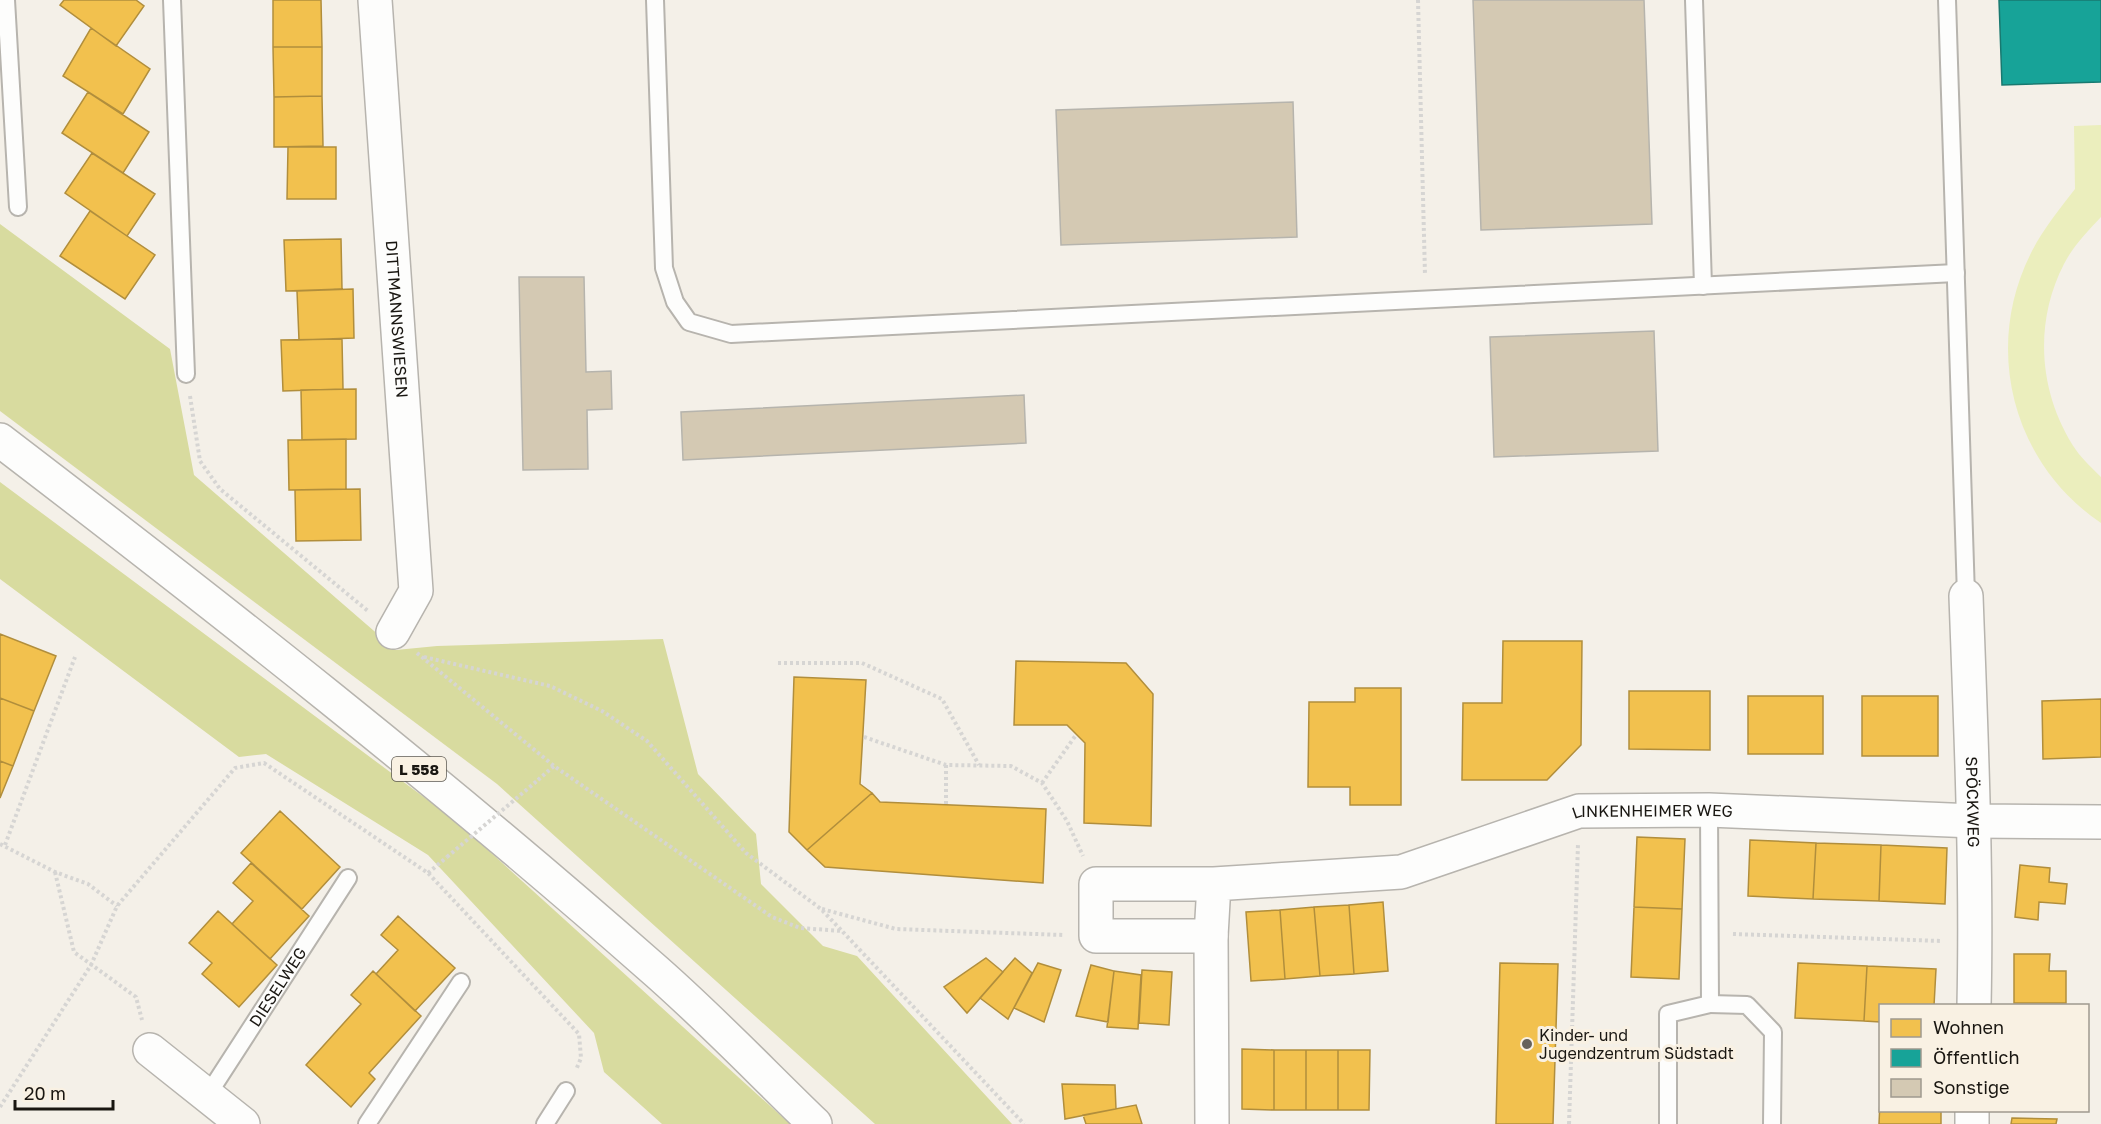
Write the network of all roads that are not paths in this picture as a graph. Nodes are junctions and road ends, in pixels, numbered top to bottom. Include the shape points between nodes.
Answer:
1 (6, 0) edge
2 (172, 0) edge
3 (375, 0) edge
4 (655, 0) edge
5 (1694, 0) edge
6 (1947, 0) edge
7 (18, 207) dead end
8 (1956, 273) junction
9 (1703, 286) junction
10 (186, 374) road end
11 (0, 440) edge
12 (1966, 596) joint
13 (393, 632) road end
14 (1709, 810) junction
15 (1974, 821) junction
16 (2101, 822) edge
17 (348, 878) dead end
18 (1214, 884) junction
19 (1211, 936) junction
20 (461, 982) dead end
21 (1710, 1004) junction
22 (1974, 1004) edge
23 (150, 1050) road end
24 (566, 1091) dead end
25 (207, 1096) junction
26 (243, 1124) edge
27 (367, 1124) edge
28 (545, 1124) edge
29 (815, 1124) edge
30 (1212, 1124) edge
31 (1668, 1124) edge
32 (1772, 1124) edge

1 - 7 lane
2 - 10 lane
3 - 13 street, DITTMANNSWIESEN via 416,591
4 - 9 lane via 664,268 675,302 689,322 731,334
5 - 9 lane
6 - 8 lane
8 - 9 lane
8 - 12 lane
11 - 29 street, L 558 via 403,755 651,966
12 - 15 street, SPÖCKWEG
14 - 15 street, LINKENHEIMER WEG
14 - 18 street, LINKENHEIMER WEG via 1579,810 1401,872
14 - 21 lane
15 - 16 street, LINKENHEIMER WEG
15 - 22 street, SPÖCKWEG
17 - 25 lane, DIESELWEG
18 - 19 street
18 - 19 street, LINKENHEIMER WEG via 1096,884 1096,936
19 - 30 street
20 - 27 lane
21 - 31 lane via 1668,1014
21 - 32 lane via 1747,1005 1773,1032
23 - 25 street
24 - 28 lane
25 - 26 street

